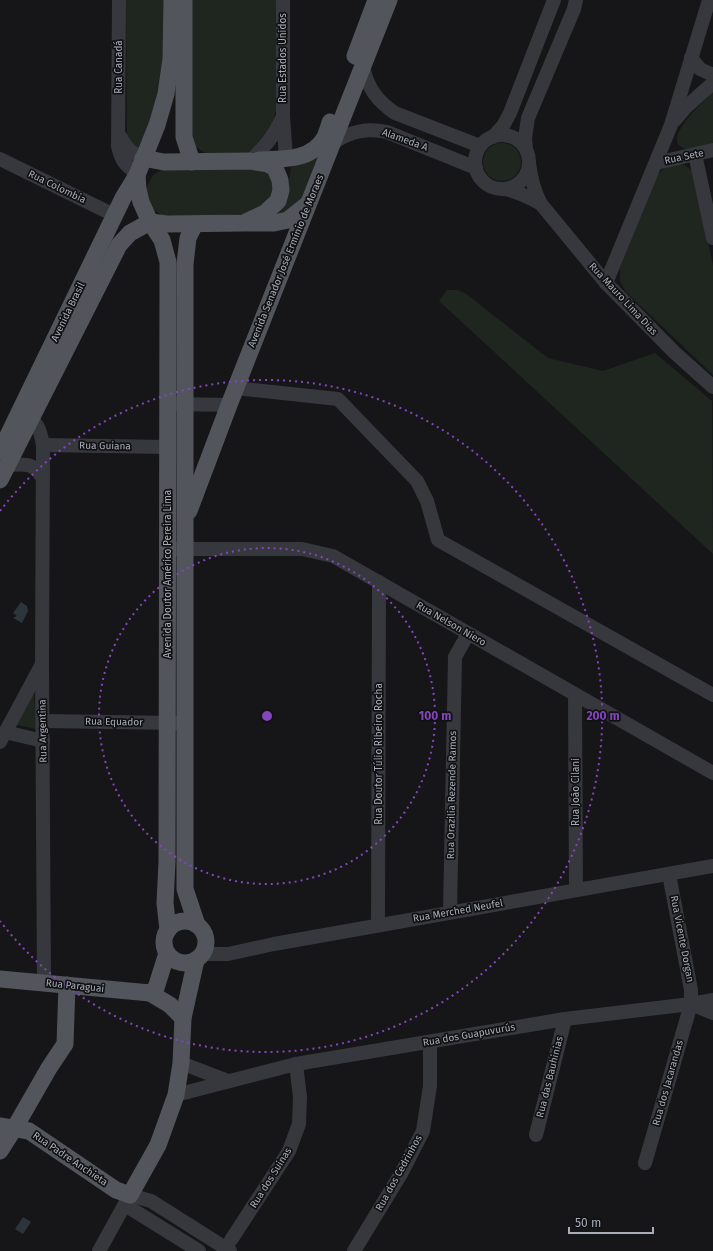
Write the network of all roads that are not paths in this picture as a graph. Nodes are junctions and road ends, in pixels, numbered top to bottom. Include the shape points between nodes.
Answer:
1 (119, 0) edge
2 (172, 0) edge
3 (184, 0) edge
4 (283, 0) edge
5 (376, 0) edge
6 (389, 0) edge
7 (554, 0) edge
8 (576, 0) edge
9 (709, 0) edge
10 (691, 58) junction
11 (363, 66) junction
12 (713, 75) edge
13 (713, 83) edge
14 (283, 116) junction
15 (670, 126) junction
16 (493, 137) junction
17 (333, 143) junction
18 (480, 146) junction
19 (526, 149) junction
20 (713, 150) edge
21 (695, 154) junction
22 (286, 158) junction
23 (250, 161) junction
24 (192, 162) junction
25 (529, 163) junction
26 (656, 163) junction
27 (2, 164) edge
28 (476, 168) junction
29 (139, 169) junction
30 (505, 189) junction
31 (281, 190) junction
32 (310, 203) junction
33 (541, 204) junction
34 (114, 215) junction
35 (150, 222) junction
36 (244, 222) junction
37 (195, 224) junction
38 (713, 238) edge
39 (606, 283) junction
40 (74, 317) junction
41 (168, 351) junction
42 (185, 351) junction
43 (713, 387) edge
44 (235, 388) junction
45 (168, 404) junction
46 (185, 404) junction
47 (229, 405) junction
48 (26, 415) junction
49 (43, 445) junction
50 (168, 447) junction
51 (4, 458) edge
52 (43, 479) junction
53 (0, 480) edge
54 (184, 522) junction
55 (167, 549) junction
56 (184, 549) junction
57 (379, 582) junction
58 (468, 634) junction
59 (42, 664) junction
60 (575, 695) junction
61 (713, 695) edge
62 (43, 721) junction
63 (168, 723) junction
64 (185, 723) junction
65 (3, 737) edge
66 (43, 741) junction
67 (713, 773) edge
68 (713, 866) edge
69 (669, 874) junction
70 (576, 890) junction
71 (450, 912) junction
72 (197, 925) junction
73 (378, 925) junction
74 (168, 930) junction
75 (167, 953) junction
76 (199, 957) junction
77 (0, 979) edge
78 (44, 983) junction
79 (67, 985) junction
80 (150, 993) junction
81 (713, 1000) edge
82 (690, 1004) junction
83 (713, 1013) edge
84 (183, 1018) junction
85 (565, 1019) junction
86 (430, 1042) junction
87 (181, 1063) junction
88 (296, 1064) junction
89 (228, 1081) junction
90 (176, 1095) junction
91 (7, 1127) edge
92 (536, 1135) dead end
93 (0, 1151) edge
94 (646, 1163) dead end
95 (124, 1197) junction
96 (231, 1245) edge
97 (99, 1251) edge
98 (199, 1251) edge
99 (354, 1251) edge

1 - 29 street, Rua Canadá via 118,146 121,159 129,168
2 - 29 main road, Avenida Brasil via 171,59 166,94 157,125
3 - 24 main road via 184,137
4 - 14 street, Rua Estados Unidos
5 - 22 main road via 325,137 314,150 300,157
6 - 11 main road, Avenida Senador José Ermínio de Moraes
7 - 16 street via 510,113
8 - 19 street via 528,118
9 - 10 street
10 - 12 street via 700,69
10 - 15 street
11 - 17 main road, Avenida Senador José Ermínio de Moraes
11 - 18 street via 368,85 387,108
13 - 15 street via 686,107
14 - 22 street, Rua Estados Unidos
14 - 23 street via 276,133
15 - 26 street
16 - 18 street
16 - 19 street via 500,135 515,138
17 - 28 street, Alameda A via 350,133 378,130
17 - 32 main road, Avenida Senador José Ermínio de Moraes
18 - 28 street
19 - 25 street
20 - 21 street, Rua Sete
21 - 26 street, Rua Sete
21 - 38 street
22 - 23 main road
22 - 31 main road via 286,175
23 - 24 main road
23 - 31 main road via 275,168
24 - 29 main road via 164,162
25 - 30 street via 524,178
25 - 33 street via 531,178
26 - 39 street
27 - 34 street, Rua Colombia
28 - 30 street via 490,186
29 - 34 main road, Avenida Brasil
29 - 35 main road, Avenida Doutor Américo Pereira Lima via 138,188
30 - 33 street via 518,192
31 - 36 main road via 278,201 265,213
32 - 36 main road via 288,220 274,224
32 - 44 main road, Avenida Senador José Ermínio de Moraes
33 - 39 street, Rua Mauro Lima Dias
34 - 40 main road, Avenida Brasil
35 - 37 main road
35 - 40 main road, Avenida Brasil via 130,233 119,245
35 - 41 main road, Avenida Doutor Américo Pereira Lima via 162,240 168,262
36 - 37 main road
37 - 42 main road, Avenida Doutor Américo Pereira Lima via 188,238 185,264
39 - 43 street, Rua Mauro Lima Dias via 674,352
40 - 48 main road, Avenida Brasil
41 - 42 main road
41 - 45 main road, Avenida Doutor Américo Pereira Lima
42 - 46 main road, Avenida Doutor Américo Pereira Lima
44 - 47 main road, Avenida Senador José Ermínio de Moraes
44 - 61 street via 338,399 417,480 427,501 438,540
45 - 46 street
45 - 50 main road, Avenida Doutor Américo Pereira Lima
46 - 47 street
46 - 54 main road, Avenida Doutor Américo Pereira Lima
47 - 54 main road, Avenida Senador José Ermínio de Moraes
48 - 49 street, Rua Argentina via 40,430
48 - 51 main road, Avenida Brasil
49 - 50 street, Rua Guiana
49 - 52 street, Rua Argentina
50 - 55 main road, Avenida Doutor Américo Pereira Lima
51 - 52 street via 32,466
51 - 53 main road, Avenida Brasil
52 - 59 street, Rua Argentina
54 - 56 main road, Avenida Doutor Américo Pereira Lima
55 - 56 street, Rua Nelson Niero
55 - 63 main road, Avenida Doutor Américo Pereira Lima
56 - 57 street, Rua Nelson Niero via 302,549 333,556
56 - 64 main road, Avenida Doutor Américo Pereira Lima
57 - 58 street, Rua Nelson Niero
57 - 73 street, Rua Doutor Túlio Ribeiro Rocha
58 - 60 street, Rua Nelson Niero
58 - 71 street, Rua Orazilia Rezende Ramos via 455,657
59 - 62 street, Rua Argentina
59 - 65 street
60 - 67 street, Rua Nelson Niero
60 - 70 street, Rua João Cilani
62 - 63 street, Rua Equador
62 - 66 street, Rua Argentina
63 - 64 street, Rua Equador
63 - 74 main road, Avenida Doutor Américo Pereira Lima via 165,903
64 - 72 main road, Avenida Doutor Américo Pereira Lima via 184,889
65 - 66 street
66 - 78 street, Rua Argentina
68 - 69 street, Rua Merched Neufel
69 - 70 street, Rua Merched Neufel
69 - 82 street, Rua Vicente Dorgan via 691,990
70 - 71 street, Rua Merched Neufel
71 - 73 street, Rua Merched Neufel
72 - 74 main road via 182,921
72 - 76 main road via 203,931 206,947
73 - 76 street, Rua Merched Neufel via 228,954
74 - 75 main road via 164,945
75 - 76 main road via 180,962 188,962
75 - 80 main road via 156,988
76 - 84 main road
77 - 78 main road, Rua Paraguai
78 - 79 main road, Rua Paraguai
79 - 80 main road, Rua Paraguai
79 - 91 main road via 65,1044
80 - 84 main road, Rua Paraguai via 170,1005
81 - 82 street, Rua dos Guapuvurús
82 - 83 street
82 - 85 street, Rua dos Guapuvurús
82 - 94 street, Rua dos Jacarandas
84 - 87 main road
85 - 86 street, Rua dos Guapuvurús
85 - 92 street, Rua das Bauhinias
86 - 88 street, Rua dos Guapuvurús
86 - 99 street, Rua dos Cedrinhos via 430,1086 423,1130 402,1172
87 - 89 street
87 - 90 main road
88 - 89 street, Rua dos Guapuvurús
88 - 96 street, Rua dos Suinas via 300,1097 299,1124 290,1151
89 - 90 street, Rua dos Guapuvurús
90 - 95 main road via 158,1145
91 - 93 main road
91 - 95 main road, Rua Padre Anchieta via 29,1131
95 - 96 street via 151,1201
95 - 97 street
95 - 98 street

